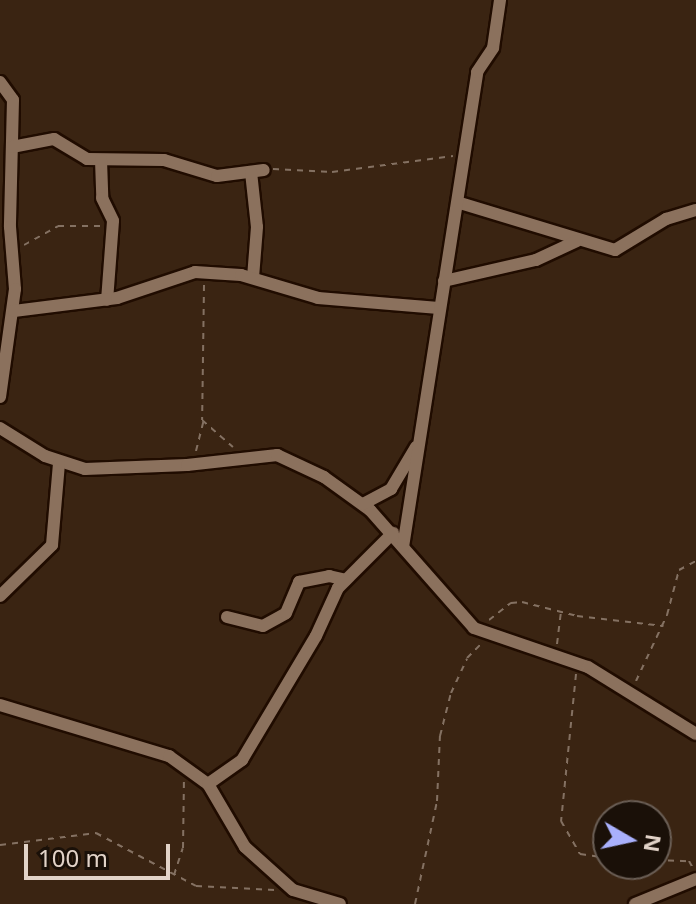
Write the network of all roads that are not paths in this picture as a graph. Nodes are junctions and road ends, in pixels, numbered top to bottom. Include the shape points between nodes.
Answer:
1 (500, 0) edge
2 (0, 82) edge
3 (12, 147) junction
4 (101, 160) junction
5 (460, 203) junction
6 (696, 210) edge
7 (577, 241) junction
8 (253, 278) junction
9 (444, 281) junction
10 (107, 300) junction
11 (439, 308) junction
12 (9, 312) edge
13 (0, 397) edge
14 (0, 428) edge
15 (420, 441) junction
16 (59, 463) junction
17 (363, 504) junction
18 (393, 533) junction
19 (403, 547) junction
20 (346, 580) junction
21 (0, 596) edge
22 (227, 617) dead end
23 (0, 705) edge
24 (696, 734) edge
25 (208, 784) junction
26 (696, 879) edge
27 (340, 904) edge
28 (635, 904) edge

1 - 5 street via 493,48 477,72
2 - 3 street via 13,100
3 - 4 street via 54,139 75,156
3 - 12 street
4 - 8 street via 164,160 217,176 258,171
4 - 10 street via 102,198 113,228
5 - 7 street
5 - 9 street
6 - 7 street via 666,219 623,249
7 - 9 street via 536,260
8 - 10 street via 203,272
8 - 11 street via 318,298
9 - 11 street
10 - 12 street
11 - 15 street
12 - 13 street
14 - 16 street
15 - 17 street via 399,481
15 - 19 street
16 - 17 street via 85,469 277,455 324,477
16 - 21 street via 52,545
17 - 18 street
18 - 19 street
18 - 20 street
19 - 24 street via 474,628 493,639 578,663 631,689
20 - 22 street via 329,576 299,582 286,613 263,626
20 - 25 street via 242,760
23 - 25 street via 182,764
25 - 27 street via 245,847 293,890
26 - 28 street

